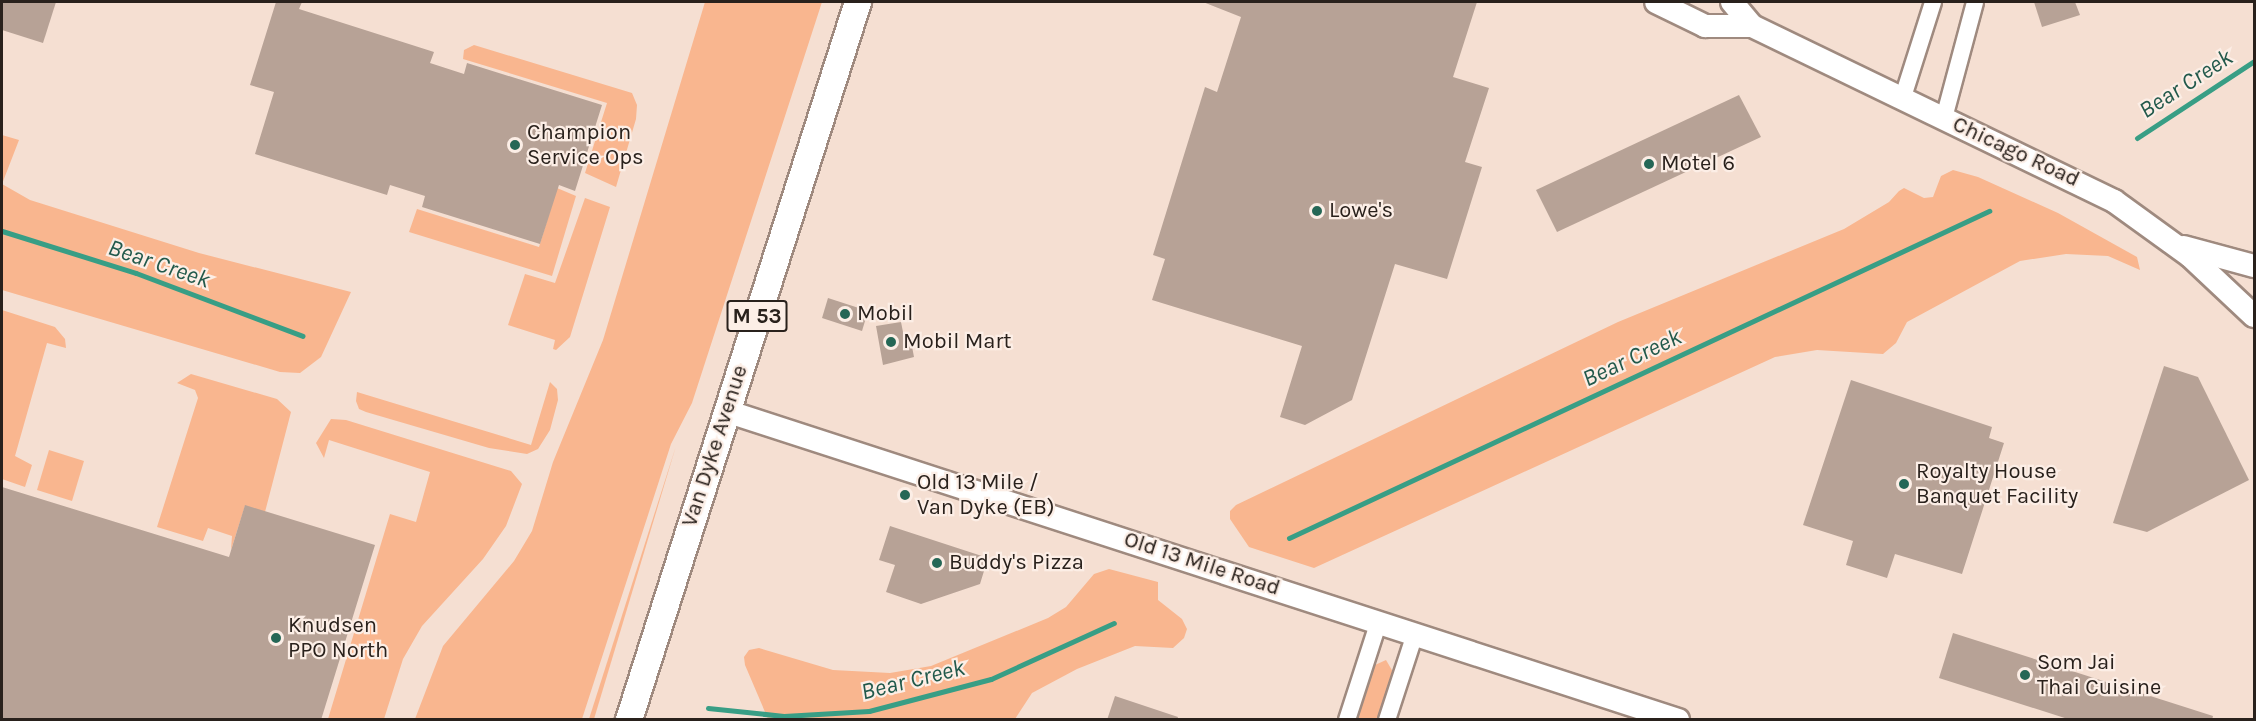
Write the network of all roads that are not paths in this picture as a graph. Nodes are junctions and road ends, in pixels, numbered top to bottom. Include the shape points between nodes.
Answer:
1 (858, 2) edge
2 (1656, 2) edge
3 (1732, 2) edge
4 (1933, 2) edge
5 (1976, 2) edge
6 (1752, 26) junction
7 (1902, 100) junction
8 (1944, 118) junction
9 (2177, 246) junction
10 (2254, 266) edge
11 (2254, 316) edge
12 (726, 411) junction
13 (1378, 621) junction
14 (1415, 634) junction
15 (629, 720) edge
16 (1347, 720) edge
17 (1387, 720) edge
18 (1678, 720) edge

1 - 12 main road, Van Dyke Avenue / M 53
2 - 6 street, Chicago Road via 1705,26
3 - 6 street, Chicago Road
4 - 7 street
5 - 8 street
6 - 7 street, Chicago Road
7 - 8 street, Chicago Road
8 - 9 street, Chicago Road via 2082,182
9 - 10 street
9 - 11 street, Chicago Road
12 - 13 street, Old 13 Mile Road
12 - 15 main road, Van Dyke Avenue / M 53
13 - 14 street, Old 13 Mile Road
13 - 16 street
14 - 17 street
14 - 18 street, Old 13 Mile Road

